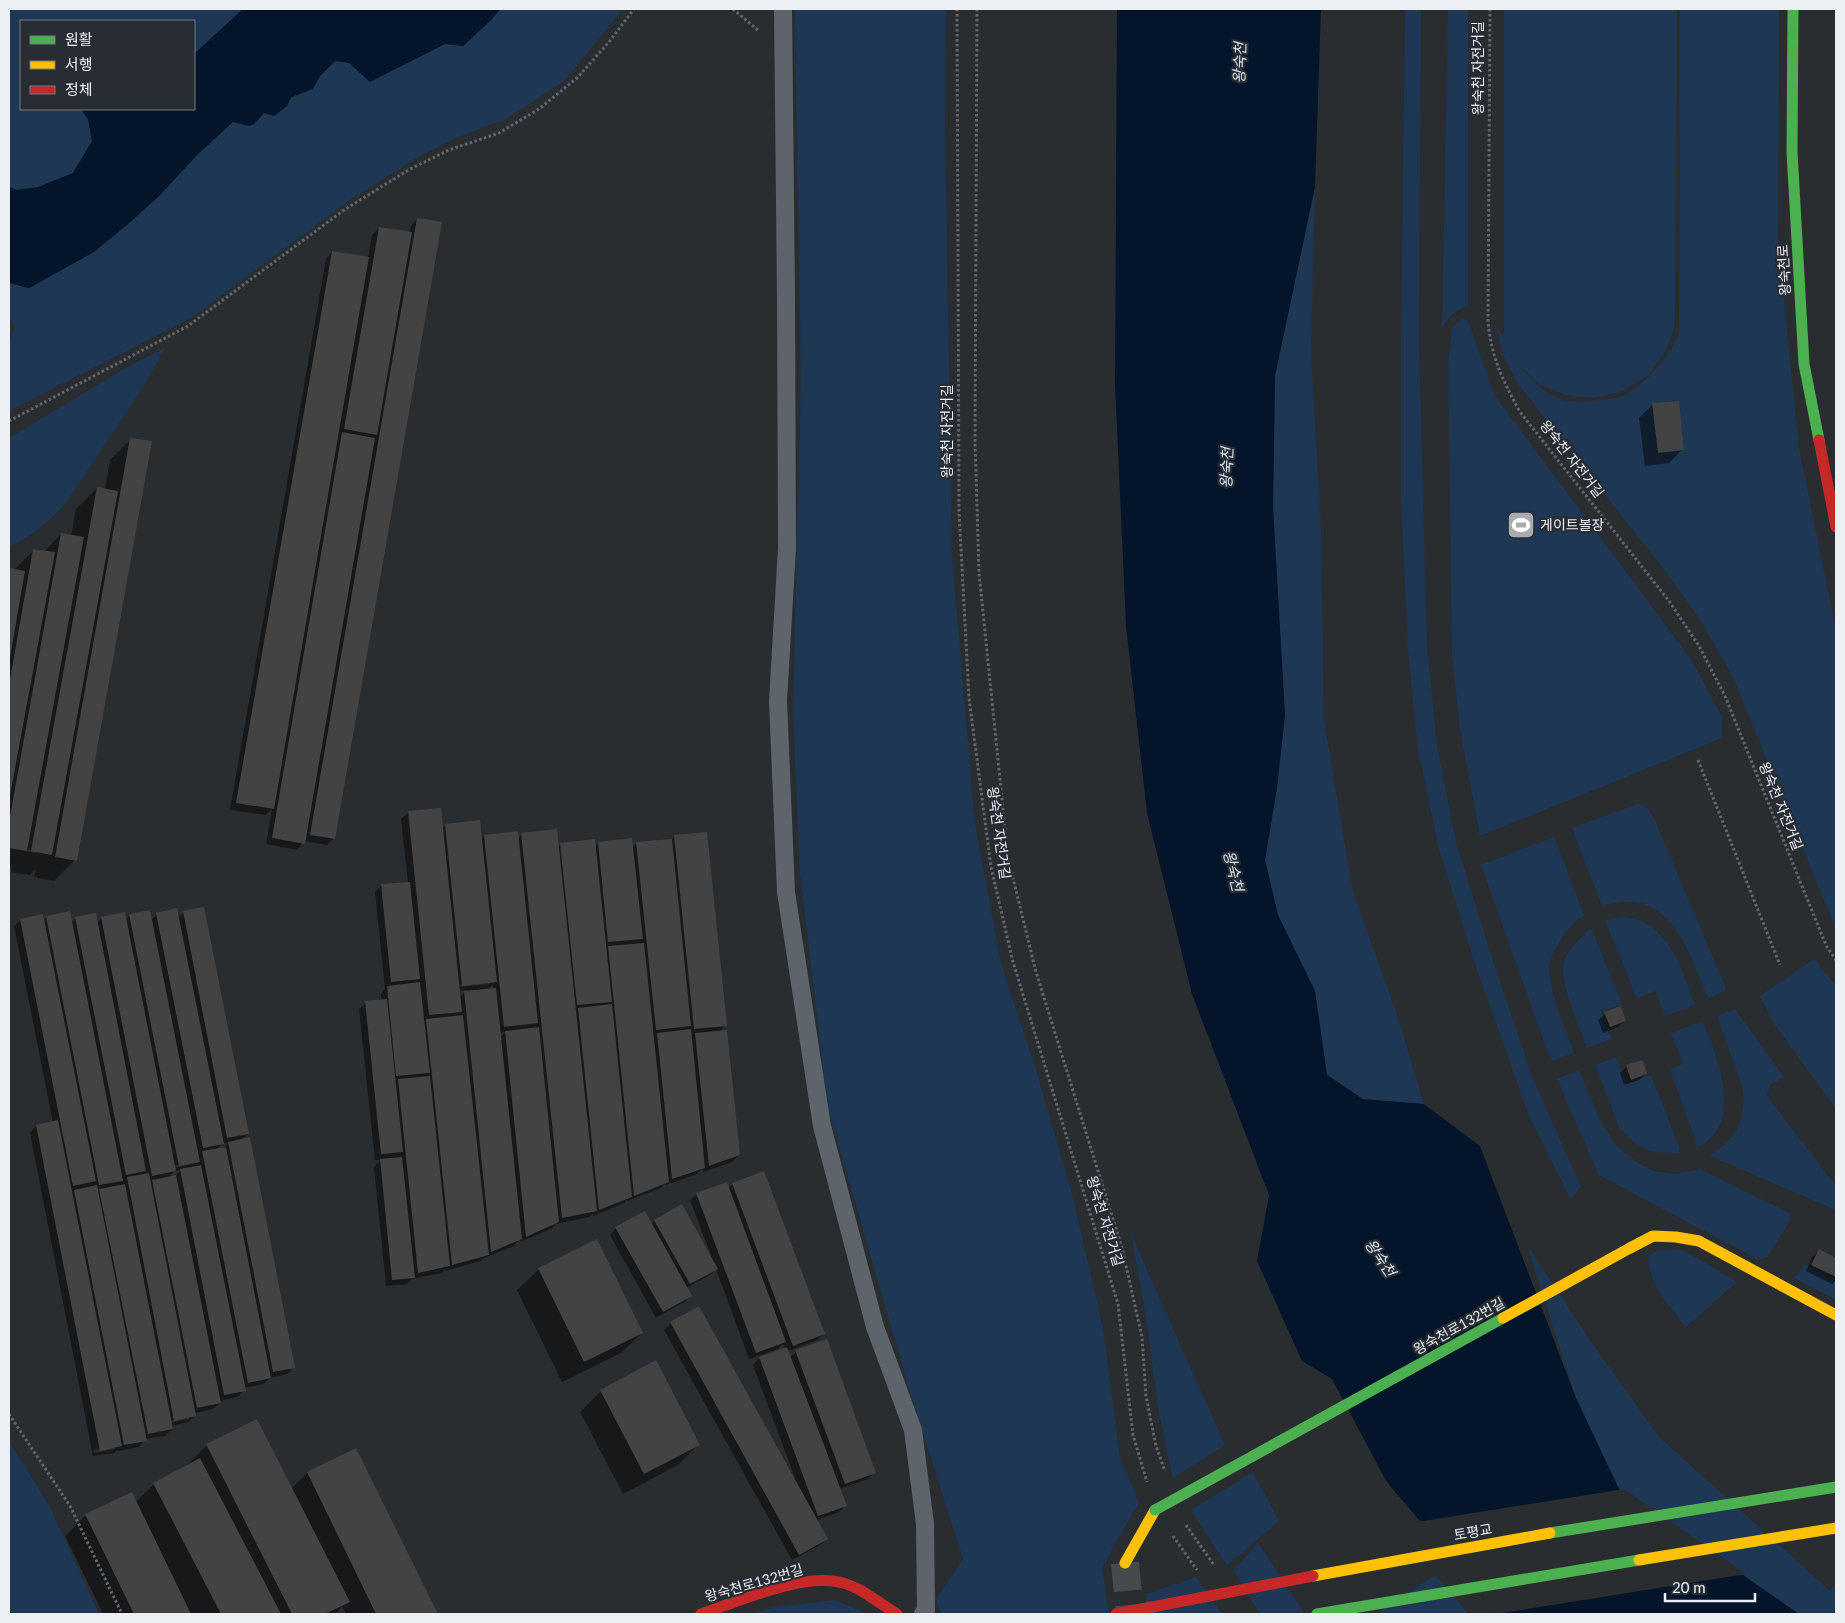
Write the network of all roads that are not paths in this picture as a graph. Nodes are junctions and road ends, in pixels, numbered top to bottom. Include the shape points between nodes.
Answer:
1 (783, 9) edge
2 (1793, 9) edge
3 (1836, 527) edge
4 (1836, 1315) edge
5 (1836, 1487) edge
6 (1836, 1528) edge
7 (1125, 1564) tunnel mouth
8 (701, 1614) edge
9 (897, 1614) edge
10 (923, 1614) edge
11 (1116, 1614) edge
12 (1317, 1614) edge

1 - 10 lane via 787,548 778,701 786,892 822,1126 875,1327 913,1430 924,1524 926,1610
2 - 3 street, 왕숙천로 via 1792,152 1804,364
4 - 7 street, 왕숙천로132번길, bridge via 1699,1240 1653,1236 1155,1510
5 - 11 street, 토평교, bridge via 1614,1522
6 - 12 street
8 - 9 street, 왕숙천로132번길 via 822,1579 844,1583

